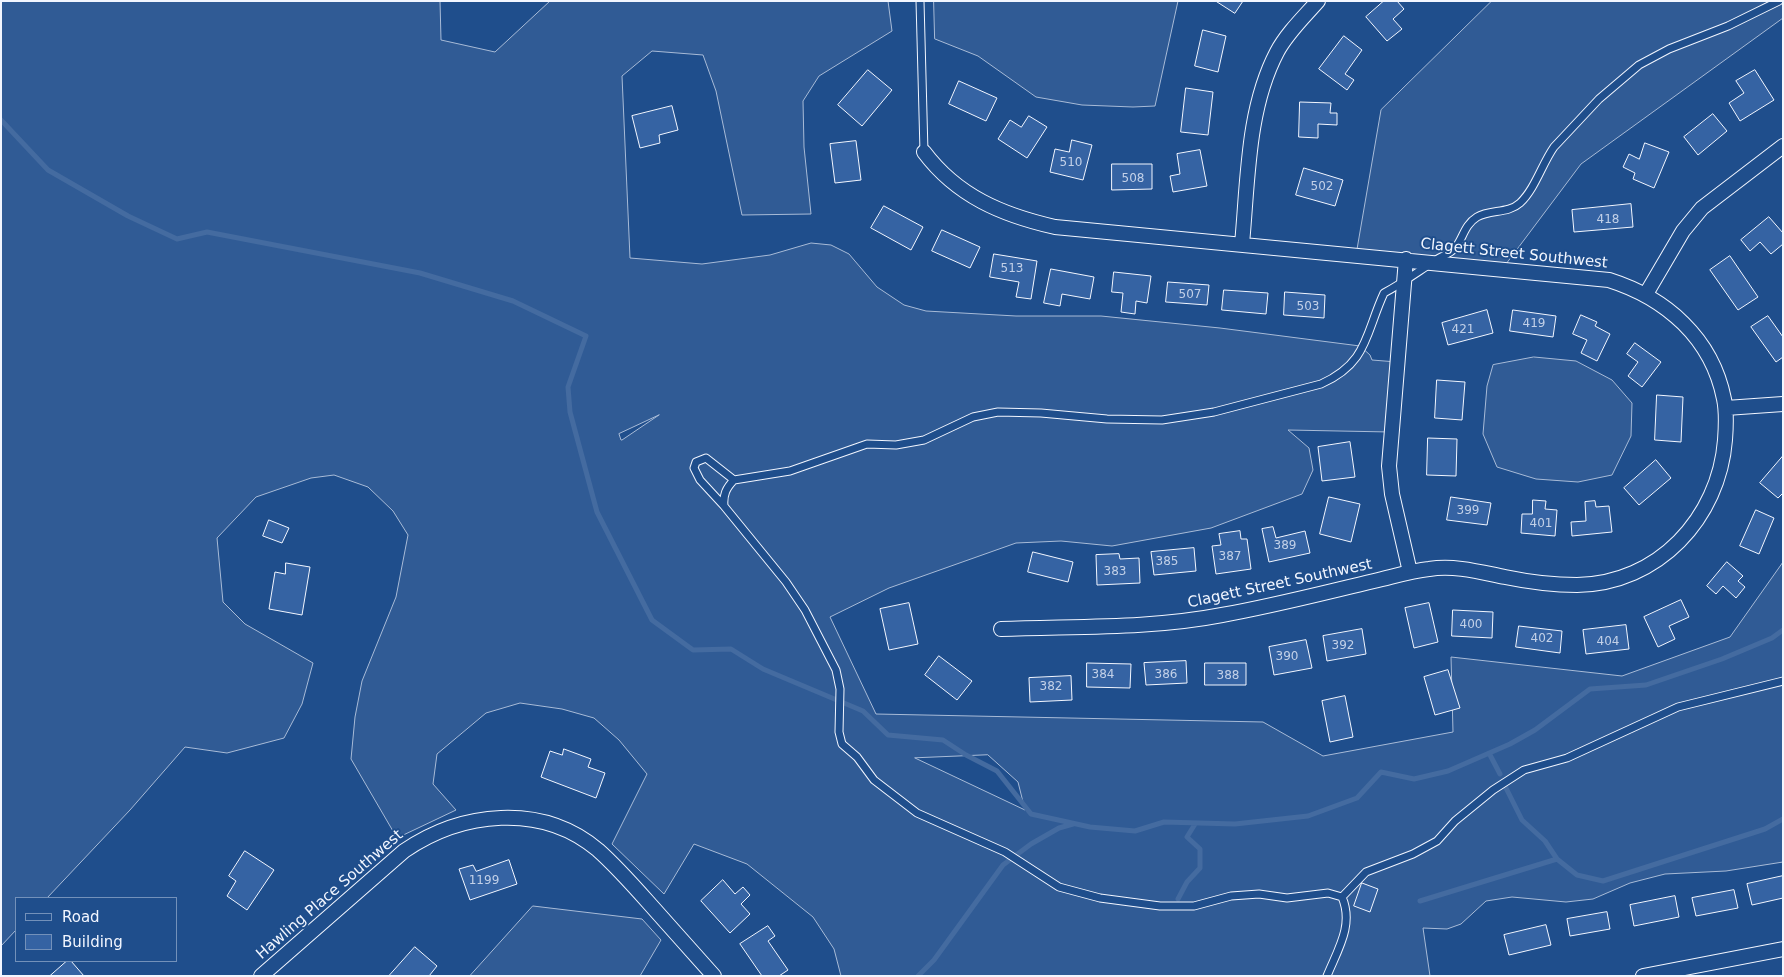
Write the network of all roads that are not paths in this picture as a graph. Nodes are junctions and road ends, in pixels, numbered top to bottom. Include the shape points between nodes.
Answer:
1 (920, 1) edge
2 (1318, 1) edge
3 (1779, 1) edge
4 (1783, 146) edge
5 (924, 152) joint
6 (1242, 244) junction
7 (1406, 260) junction
8 (1433, 262) junction
9 (1404, 283) junction
10 (1646, 294) junction
11 (1783, 404) edge
12 (1726, 408) junction
13 (734, 480) junction
14 (724, 506) junction
15 (1410, 572) junction
16 (1001, 629) dead end
17 (1783, 681) edge
18 (1342, 897) junction
19 (1783, 949) edge
20 (261, 976) edge
21 (714, 976) edge
22 (1327, 976) edge
23 (1642, 976) edge

1 - 5 lane
2 - 6 street via 1277,51 1265,79 1251,150
3 - 8 lane via 1639,65 1599,99 1565,135 1545,160 1519,204 1476,218 1462,232 1456,247
4 - 10 street via 1702,208 1683,231
5 - 6 street, Clagett Street Southwest via 950,182 967,194 986,206 1026,220 1055,227
6 - 7 street, Clagett Street Southwest
7 - 8 street, Clagett Street Southwest
7 - 9 street
8 - 9 lane
8 - 10 street, Clagett Street Southwest via 1588,276
9 - 13 lane via 1384,293 1357,359 1335,378 1321,384 1214,412 1162,420 998,412 973,416 924,440 896,445 867,444 790,471
9 - 15 street via 1389,466
10 - 12 street, Clagett Street Southwest via 1684,322 1709,354
11 - 12 street
12 - 15 street, Clagett Street Southwest via 1724,451 1719,473 1714,492 1701,517 1665,554 1642,569 1611,580 1580,585 1546,584 1453,568
13 - 14 lane via 725,494
13 - 14 lane via 712,460 706,458 696,462 694,468 700,480
14 - 18 lane via 786,582 805,610 836,670 842,744 857,757 874,780 917,813 1005,852 1059,887 1100,898 1160,906 1194,906 1231,896 1259,894 1287,898 1328,893
15 - 16 street, Clagett Street Southwest via 1221,616 1164,623
17 - 18 lane via 1678,706 1567,758 1524,770 1455,821 1437,842 1366,872
18 - 22 lane via 1347,909 1347,929
19 - 23 street
20 - 21 street, Hawling Place Southwest via 404,851 448,827 499,818 537,820 558,827 597,849

